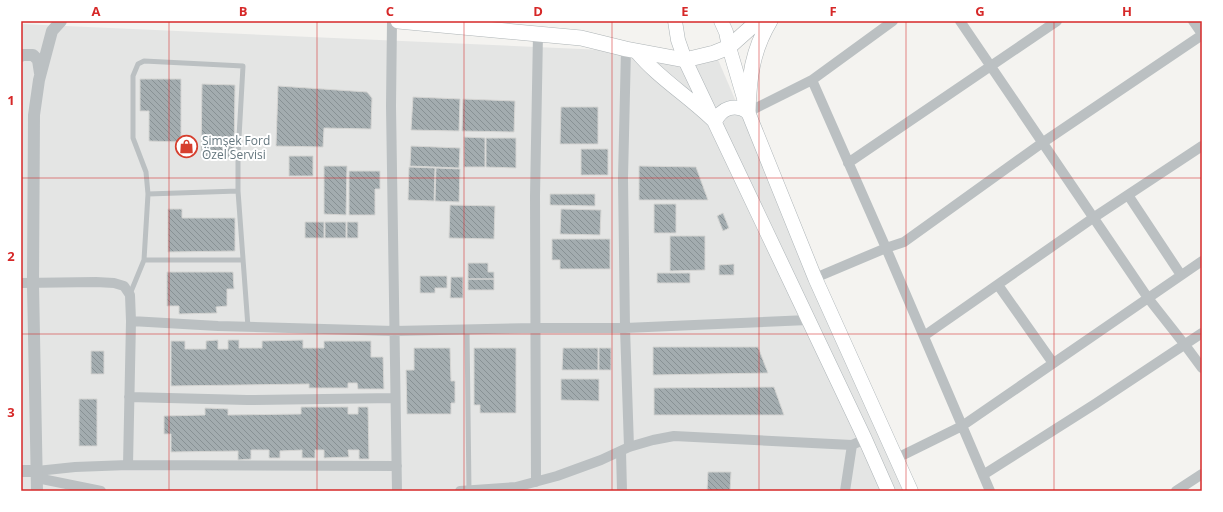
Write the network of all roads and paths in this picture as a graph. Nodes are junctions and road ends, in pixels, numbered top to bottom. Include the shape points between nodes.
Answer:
1 (61, 21) edge
2 (392, 21) edge
3 (398, 21) edge
4 (675, 21) edge
5 (721, 21) edge
6 (758, 21) edge
7 (770, 21) edge
8 (893, 21) edge
9 (960, 21) edge
10 (1057, 21) edge
11 (1193, 21) edge
12 (538, 34) junction
13 (1202, 35) edge
14 (729, 47) junction
15 (631, 50) junction
16 (21, 56) edge
17 (685, 60) junction
18 (990, 66) junction
19 (40, 73) junction
20 (812, 80) junction
21 (748, 112) junction
22 (714, 122) junction
23 (1042, 143) junction
24 (1202, 146) edge
25 (848, 163) junction
26 (238, 191) junction
27 (148, 194) junction
28 (1128, 195) junction
29 (1093, 218) junction
30 (886, 248) junction
31 (144, 260) junction
32 (243, 260) junction
33 (1202, 261) edge
34 (1181, 275) junction
35 (815, 278) junction
36 (27, 284) edge
37 (998, 284) junction
38 (130, 295) junction
39 (1148, 298) junction
40 (808, 320) junction
41 (131, 321) junction
42 (248, 327) junction
43 (535, 328) junction
44 (625, 328) junction
45 (467, 330) junction
46 (394, 331) junction
47 (1202, 333) edge
48 (924, 336) junction
49 (1186, 345) junction
50 (1053, 363) junction
51 (1202, 368) edge
52 (129, 397) junction
53 (395, 398) junction
54 (962, 426) junction
55 (865, 439) junction
56 (852, 445) junction
57 (625, 449) junction
58 (897, 458) junction
59 (128, 465) junction
60 (397, 466) junction
61 (21, 471) edge
62 (37, 474) junction
63 (1202, 474) edge
64 (983, 475) junction
65 (530, 485) edge
66 (37, 491) edge
67 (101, 491) edge
68 (397, 491) edge
69 (460, 491) edge
70 (469, 491) edge
71 (622, 491) edge
72 (845, 491) edge
73 (888, 491) edge
74 (911, 491) edge
75 (990, 491) edge
76 (1176, 491) edge

1 - 19 street via 52,31
2 - 46 street
3 - 12 main road
4 - 17 main road
5 - 14 main road
6 - 14 main road
7 - 21 main road via 755,52 749,85
8 - 20 street
9 - 18 street
10 - 18 street
11 - 13 street
12 - 15 main road via 581,38
12 - 43 street
13 - 23 street
14 - 17 main road
14 - 21 main road
15 - 17 main road
15 - 22 main road
15 - 44 street via 624,178
16 - 19 street via 33,55 38,60
17 - 22 main road
18 - 23 street
18 - 25 street
19 - 36 street via 34,116
20 - 21 street
20 - 25 street
21 - 22 main road via 740,108 730,108 722,111
21 - 35 main road
22 - 40 main road
23 - 29 street
23 - 30 street via 904,242
24 - 28 street
25 - 30 street
26 - 27 lane
26 - 27 lane via 244,66 144,61 138,64 133,76 133,138 146,172
26 - 32 lane
27 - 31 lane
28 - 29 street
28 - 34 street
29 - 37 street
29 - 39 street
30 - 35 street
30 - 48 street
31 - 32 lane
31 - 38 lane
32 - 42 lane
33 - 34 street
34 - 39 street
35 - 58 main road
36 - 38 street via 114,283 124,286
36 - 62 street
37 - 48 street
37 - 50 street
38 - 41 street
39 - 49 street
39 - 50 street
40 - 44 street
40 - 55 main road
41 - 42 street
41 - 52 street
42 - 46 street
43 - 44 street
43 - 45 street
43 - 65 street
44 - 57 street
45 - 46 street
45 - 70 lane
46 - 53 street
47 - 49 street
48 - 54 street
49 - 51 street
49 - 64 street
50 - 54 street
52 - 53 street via 247,400
52 - 59 street
53 - 60 street
54 - 58 street
54 - 64 street
55 - 56 street
55 - 73 main road
56 - 57 street via 674,436
56 - 72 street
57 - 65 street
57 - 71 street
58 - 74 main road
59 - 60 street
59 - 62 street via 75,467
60 - 68 street
61 - 62 street
62 - 66 street
62 - 67 street via 62,484
63 - 76 street
64 - 75 street
65 - 70 street
69 - 70 street

